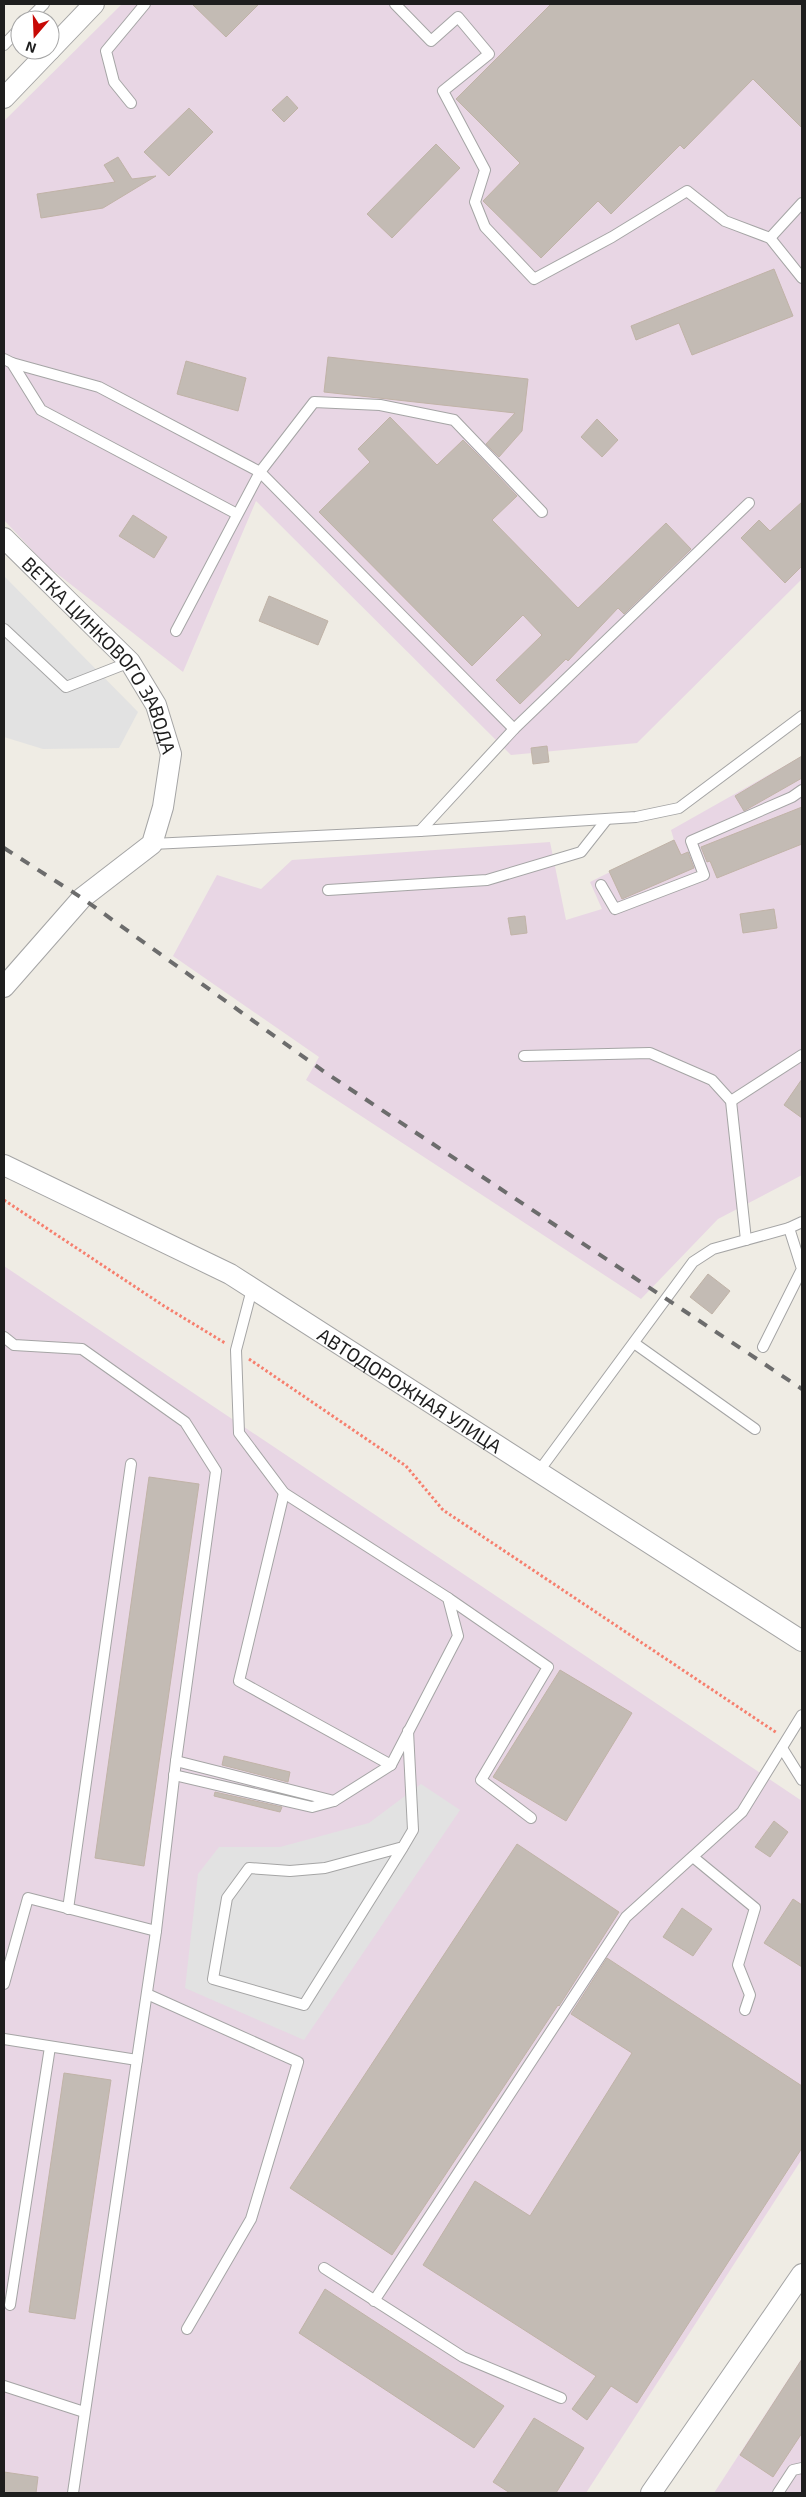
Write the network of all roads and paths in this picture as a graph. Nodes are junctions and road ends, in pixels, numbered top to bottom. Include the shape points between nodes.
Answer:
1 (94, 4) edge
2 (145, 4) edge
3 (395, 4) edge
4 (60, 40) edge
5 (40, 60) edge
6 (4, 98) edge
7 (131, 103) dead end
8 (802, 203) edge
9 (770, 238) junction
10 (802, 278) edge
11 (8, 361) edge
12 (260, 472) junction
13 (748, 503) dead end
14 (542, 512) dead end
15 (237, 514) junction
16 (4, 538) edge
17 (4, 629) edge
18 (176, 632) dead end
19 (130, 662) junction
20 (802, 716) edge
21 (514, 729) junction
22 (802, 790) edge
23 (607, 819) junction
24 (420, 831) junction
25 (152, 844) junction
26 (601, 884) dead end
27 (328, 890) dead end
28 (4, 987) edge
29 (524, 1056) dead end
30 (802, 1056) edge
31 (731, 1101) junction
32 (4, 1164) edge
33 (4, 1200) edge
34 (802, 1222) edge
35 (790, 1228) junction
36 (746, 1240) junction
37 (252, 1289) junction
38 (4, 1337) edge
39 (634, 1343) junction
40 (763, 1347) dead end
41 (236, 1350) junction
42 (755, 1429) dead end
43 (131, 1464) dead end
44 (539, 1471) junction
45 (284, 1494) junction
46 (448, 1598) junction
47 (802, 1641) edge
48 (802, 1715) edge
49 (408, 1731) junction
50 (784, 1744) junction
51 (176, 1761) junction
52 (391, 1765) junction
53 (174, 1775) junction
54 (802, 1780) edge
55 (334, 1801) junction
56 (531, 1818) dead end
57 (403, 1847) junction
58 (693, 1857) junction
59 (68, 1909) junction
60 (156, 1931) junction
61 (4, 1984) edge
62 (147, 1994) junction
63 (745, 2010) dead end
64 (4, 2039) edge
65 (50, 2047) junction
66 (137, 2060) junction
67 (324, 2268) dead end
68 (802, 2274) edge
69 (374, 2301) junction
70 (10, 2305) dead end
71 (187, 2329) dead end
72 (4, 2386) edge
73 (560, 2398) dead end
74 (84, 2412) junction
75 (802, 2468) edge
76 (73, 2493) edge
77 (651, 2493) edge
78 (778, 2493) edge

1 - 4 street
2 - 7 lane via 106,51 114,82
3 - 9 lane via 431,42 458,17 489,54 443,90 485,170 476,202 485,227 534,279 688,191 725,222
5 - 6 street
8 - 9 lane
9 - 10 lane
11 - 12 lane via 99,387
11 - 15 lane via 41,410
12 - 14 lane via 314,402 380,405 454,420
12 - 15 lane
12 - 21 lane
13 - 21 lane
15 - 18 lane
16 - 19 street, ВЕТКА ЦИНКОВОГО ЗАВОДА
17 - 19 lane via 66,688
19 - 25 street, ВЕТКА ЦИНКОВОГО ЗАВОДА via 156,705 172,754 163,807
20 - 23 lane via 679,808
21 - 24 lane
22 - 26 lane via 691,841 704,875 614,909
23 - 24 lane
23 - 27 lane via 581,852 487,880
24 - 25 lane
25 - 28 street via 82,898
29 - 31 lane via 650,1052 712,1080
30 - 31 lane
31 - 36 lane
32 - 37 street, АВТОДОРОЖНАЯ УЛИЦА via 230,1274
33 - 41 path
34 - 35 lane
35 - 36 lane
35 - 40 lane via 802,1269
36 - 39 lane via 713,1249 694,1262
37 - 41 lane
37 - 44 street, АВТОДОРОЖНАЯ УЛИЦА
38 - 51 lane via 14,1345 82,1349 185,1422 216,1471
39 - 42 lane
39 - 44 lane
41 - 45 lane via 239,1434
41 - 50 path via 406,1466 443,1510
43 - 59 lane
44 - 47 street, АВТОДОРОЖНАЯ УЛИЦА
45 - 46 lane
45 - 52 lane via 239,1681
46 - 49 lane via 458,1636
46 - 56 lane via 548,1667 481,1780
48 - 50 lane
49 - 52 lane
49 - 57 lane via 413,1830
50 - 54 lane
50 - 58 lane via 742,1812
51 - 53 lane
51 - 55 lane
52 - 55 lane
53 - 55 lane via 312,1807
53 - 60 lane
57 - 57 lane via 304,2005 214,1979 227,1898 249,1868 290,1871 325,1868
58 - 63 lane via 755,1908 738,1965 750,1995
58 - 69 lane via 626,1917
59 - 60 lane
59 - 61 lane via 28,1898
60 - 62 lane
62 - 66 lane
62 - 71 lane via 298,2062 251,2218
64 - 65 lane
65 - 66 lane
65 - 70 lane
66 - 74 lane
67 - 69 lane
68 - 77 street
69 - 73 lane via 463,2356
72 - 74 lane
74 - 76 lane
75 - 78 lane via 793,2470

